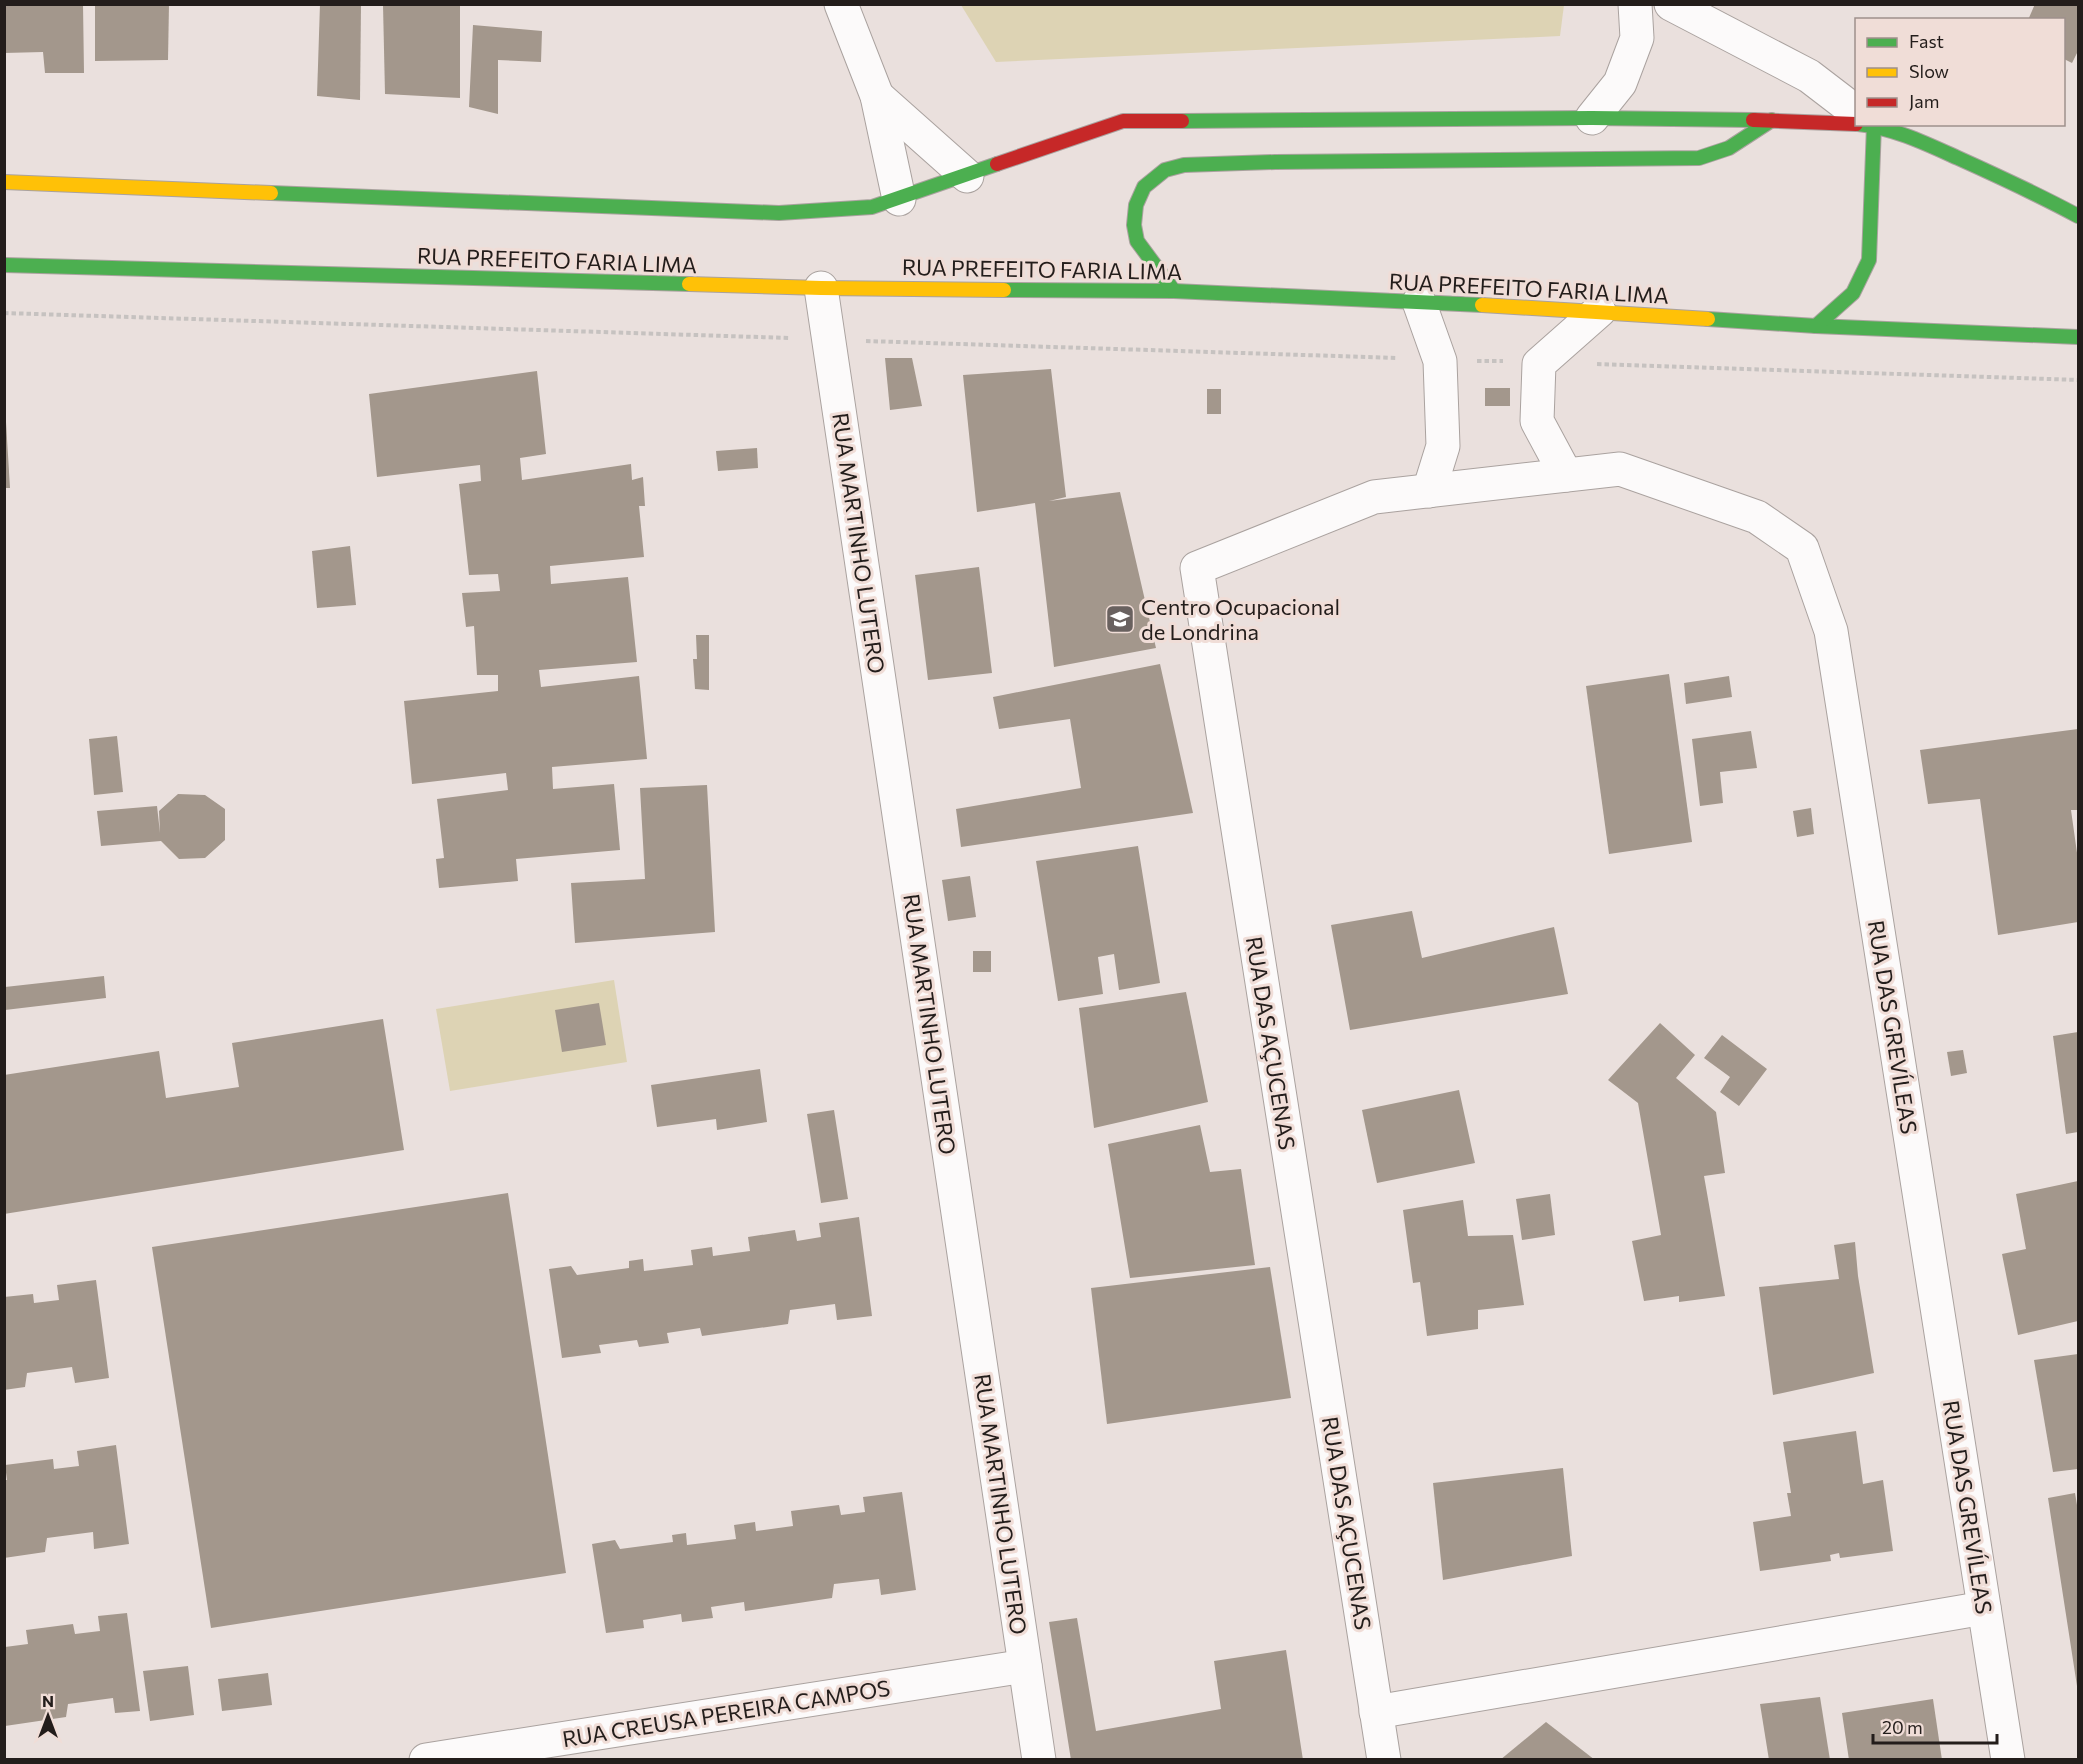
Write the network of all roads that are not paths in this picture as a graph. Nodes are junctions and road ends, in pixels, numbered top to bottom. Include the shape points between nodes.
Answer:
1 (841, 4) edge
2 (1635, 4) edge
3 (1671, 4) edge
4 (877, 96) junction
5 (1855, 110) edge
6 (1592, 118) junction
7 (1772, 120) junction
8 (1855, 124) edge
9 (1873, 126) edge
10 (1876, 126) edge
11 (967, 176) junction
12 (4, 182) edge
13 (899, 199) junction
14 (2079, 216) edge
15 (4, 265) edge
16 (821, 288) junction
17 (1174, 291) junction
18 (1419, 302) junction
19 (1599, 311) junction
20 (1816, 326) junction
21 (2079, 337) edge
22 (1566, 475) junction
23 (1429, 491) junction
24 (1984, 1608) junction
25 (1025, 1666) junction
26 (1377, 1712) junction
27 (426, 1760) edge
28 (1039, 1760) edge
29 (1384, 1760) edge
30 (2008, 1760) edge

1 - 4 street
2 - 6 street via 1637,38 1620,83
3 - 5 street via 1809,76
4 - 11 street
4 - 13 street
6 - 7 main road
6 - 11 main road via 1123,121
7 - 8 main road
7 - 17 main road via 1730,149 1699,158 1275,162 1184,165 1165,170 1143,187 1134,225 1137,241
9 - 20 main road via 1869,260 1853,293
10 - 14 main road via 1918,140
11 - 13 main road
12 - 13 main road via 779,213 872,207
15 - 16 main road, RUA PREFEITO FARIA LIMA
16 - 17 main road, RUA PREFEITO FARIA LIMA
16 - 25 street, RUA MARTINHO LUTERO
17 - 18 main road, RUA PREFEITO FARIA LIMA
18 - 19 main road, RUA PREFEITO FARIA LIMA
18 - 23 street via 1440,361 1443,446
19 - 20 main road, RUA PREFEITO FARIA LIMA
19 - 22 street via 1539,364 1537,421
20 - 21 main road, RUA PREFEITO FARIA LIMA
22 - 23 street, RUA DAS GREVÍLEAS
22 - 24 street, RUA DAS GREVÍLEAS via 1620,469 1756,518 1802,549 1831,631
23 - 26 street, RUA DAS AÇUCENAS via 1374,497 1197,568
24 - 26 street
24 - 30 street, RUA DAS GREVÍLEAS
25 - 27 street, RUA CREUSA PEREIRA CAMPOS
25 - 28 street, RUA MARTINHO LUTERO
26 - 29 street, RUA DAS AÇUCENAS

